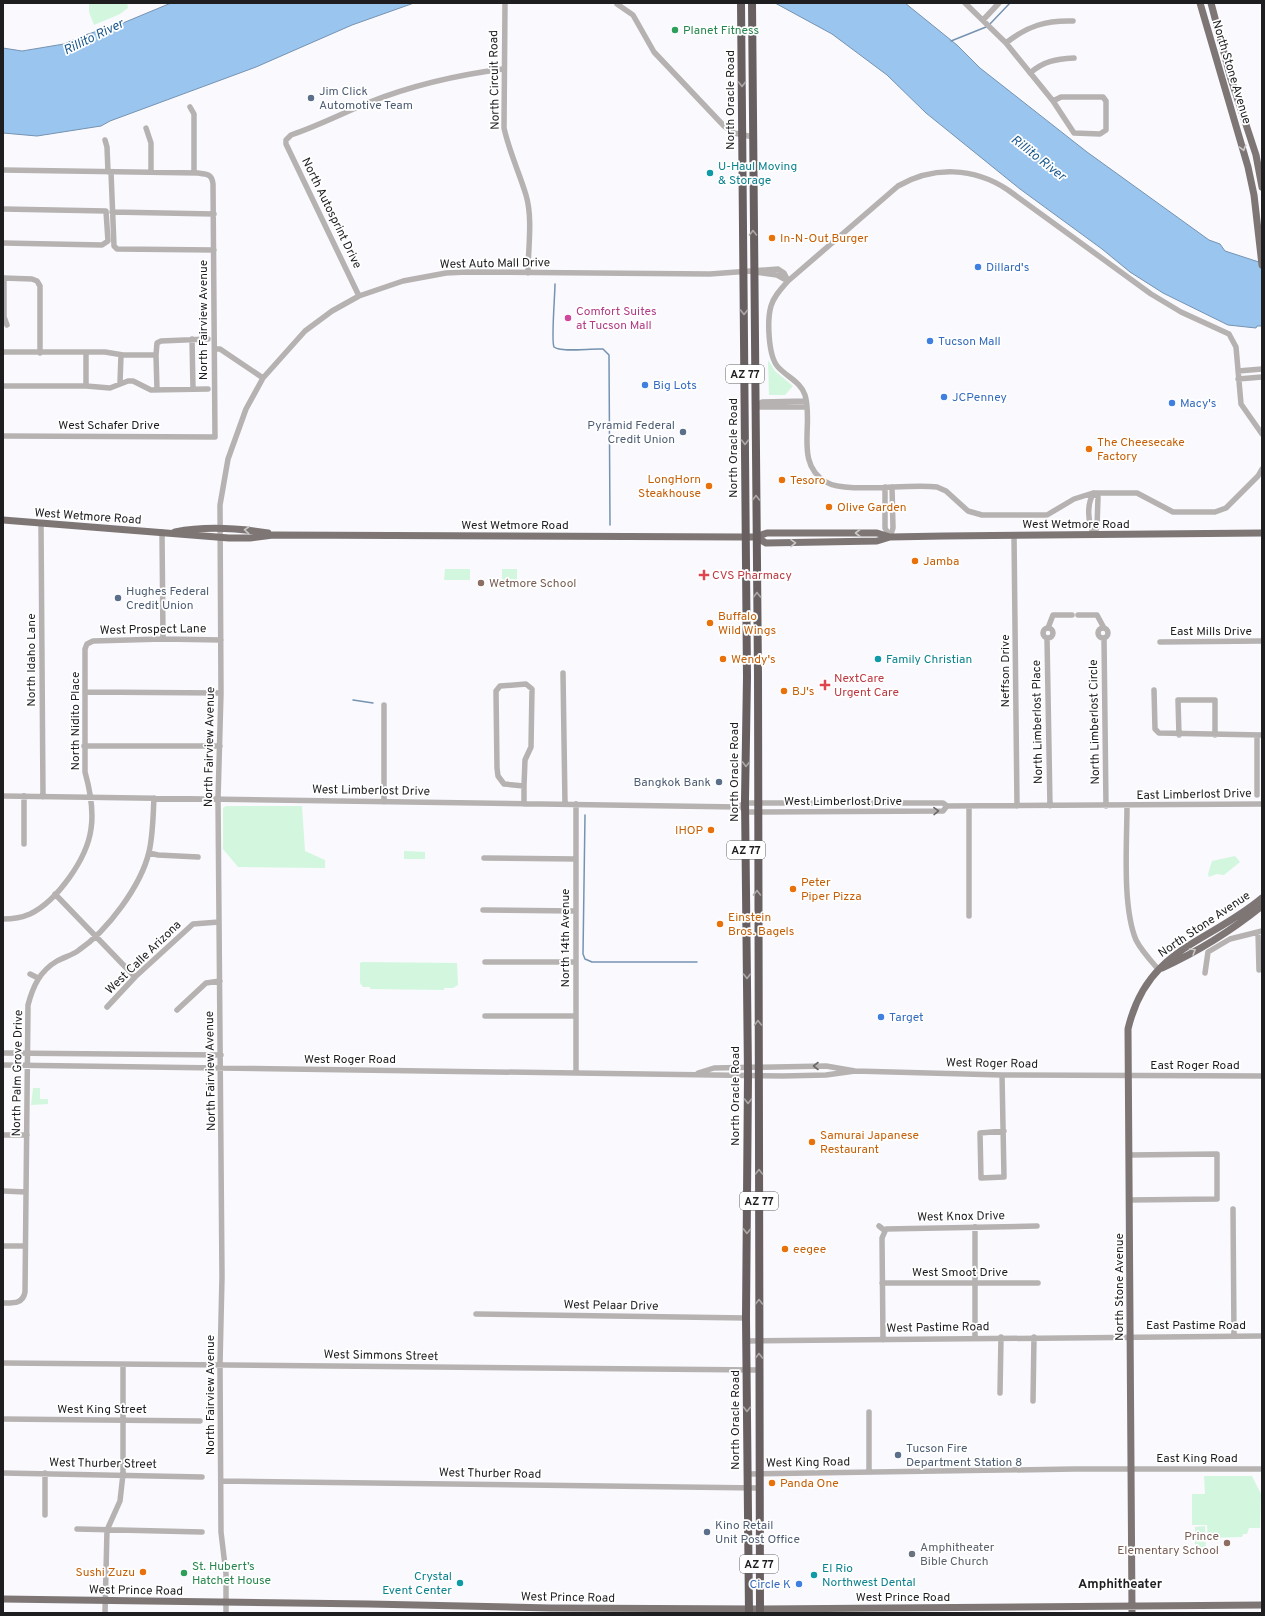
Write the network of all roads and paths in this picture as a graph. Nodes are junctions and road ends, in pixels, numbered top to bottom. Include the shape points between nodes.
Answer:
1 (505, 3) edge
2 (616, 3) edge
3 (741, 3) edge
4 (752, 3) edge
5 (965, 3) edge
6 (998, 3) edge
7 (1200, 3) edge
8 (1211, 3) edge
9 (985, 20) junction
10 (741, 21) junction
11 (1073, 21) dead end
12 (1006, 43) junction
13 (1074, 58) dead end
14 (503, 69) junction
15 (1030, 73) junction
16 (753, 76) junction
17 (1053, 102) junction
18 (190, 107) dead end
19 (146, 128) dead end
20 (742, 136) junction
21 (753, 137) junction
22 (105, 140) dead end
23 (3, 170) edge
24 (109, 172) junction
25 (151, 172) junction
26 (194, 172) junction
27 (1262, 187) edge
28 (3, 209) edge
29 (112, 212) junction
30 (1259, 213) edge
31 (214, 214) junction
32 (3, 243) edge
33 (214, 250) junction
34 (1262, 265) edge
35 (754, 272) junction
36 (528, 273) junction
37 (744, 273) junction
38 (3, 278) edge
39 (788, 281) junction
40 (359, 296) junction
41 (7, 325) dead end
42 (192, 339) junction
43 (208, 339) dead end
44 (214, 348) junction
45 (3, 352) edge
46 (40, 353) junction
47 (86, 353) junction
48 (121, 355) junction
49 (156, 355) junction
50 (1262, 369) edge
51 (1238, 371) junction
52 (1262, 377) edge
53 (263, 378) junction
54 (1238, 379) junction
55 (120, 383) junction
56 (3, 386) edge
57 (86, 386) junction
58 (193, 389) junction
59 (208, 389) dead end
60 (157, 390) junction
61 (807, 404) junction
62 (755, 407) junction
63 (1262, 434) edge
64 (3, 436) edge
65 (215, 437) joint
66 (1262, 469) edge
67 (892, 486) junction
68 (885, 487) junction
69 (1094, 493) junction
70 (3, 520) edge
71 (41, 523) junction
72 (220, 529) junction
73 (162, 532) junction
74 (171, 533) junction
75 (1262, 533) edge
76 (273, 534) junction
77 (1094, 535) junction
78 (1014, 536) junction
79 (745, 537) junction
80 (756, 537) junction
81 (890, 537) junction
82 (220, 538) junction
83 (746, 612) junction
84 (1047, 638) joint
85 (163, 639) junction
86 (221, 640) junction
87 (1262, 641) edge
88 (1160, 642) dead end
89 (87, 644) joint
90 (563, 673) dead end
91 (758, 676) junction
92 (747, 677) junction
93 (1154, 690) dead end
94 (86, 692) junction
95 (221, 693) junction
96 (384, 705) dead end
97 (1179, 735) junction
98 (1215, 735) junction
99 (1259, 735) edge
100 (758, 738) junction
101 (84, 746) junction
102 (220, 746) junction
103 (524, 786) junction
104 (1257, 794) dead end
105 (3, 796) edge
106 (24, 796) junction
107 (43, 796) junction
108 (91, 797) junction
109 (154, 798) junction
110 (218, 799) junction
111 (384, 802) junction
112 (758, 803) junction
113 (917, 803) junction
114 (524, 804) junction
115 (566, 804) junction
116 (576, 804) junction
117 (861, 804) junction
118 (1262, 804) edge
119 (947, 806) junction
120 (969, 806) junction
121 (1017, 806) junction
122 (1050, 806) junction
123 (1106, 806) junction
124 (1127, 806) junction
125 (743, 807) junction
126 (911, 811) junction
127 (758, 812) junction
128 (855, 812) junction
129 (24, 844) dead end
130 (149, 853) junction
131 (198, 856) dead end
132 (484, 858) dead end
133 (576, 859) junction
134 (55, 894) junction
135 (746, 894) junction
136 (1262, 898) edge
137 (1262, 906) edge
138 (483, 910) dead end
139 (575, 911) junction
140 (969, 916) dead end
141 (3, 919) edge
142 (219, 922) junction
143 (1260, 932) edge
144 (95, 935) junction
145 (746, 937) junction
146 (758, 937) junction
147 (485, 962) dead end
148 (576, 962) junction
149 (1158, 969) junction
150 (1259, 970) dead end
151 (1205, 973) dead end
152 (30, 974) dead end
153 (135, 976) junction
154 (38, 978) junction
155 (758, 978) junction
156 (220, 981) junction
157 (107, 1007) dead end
158 (177, 1010) dead end
159 (485, 1016) dead end
160 (576, 1016) junction
161 (3, 1053) edge
162 (28, 1053) junction
163 (221, 1055) junction
164 (3, 1065) edge
165 (29, 1066) junction
166 (221, 1069) junction
167 (748, 1071) junction
168 (759, 1071) junction
169 (855, 1071) junction
170 (576, 1072) junction
171 (1002, 1075) junction
172 (1128, 1075) junction
173 (1262, 1076) edge
174 (1004, 1131) junction
175 (3, 1135) edge
176 (27, 1135) junction
177 (1129, 1155) junction
178 (3, 1191) edge
179 (26, 1192) junction
180 (1129, 1200) junction
181 (747, 1207) junction
182 (759, 1207) junction
183 (1233, 1209) dead end
184 (879, 1226) dead end
185 (1037, 1226) dead end
186 (975, 1227) junction
187 (885, 1230) junction
188 (3, 1246) edge
189 (25, 1246) junction
190 (882, 1283) junction
191 (975, 1283) junction
192 (1038, 1283) dead end
193 (3, 1302) edge
194 (476, 1314) dead end
195 (746, 1318) junction
196 (1130, 1336) junction
197 (1234, 1336) junction
198 (1262, 1336) edge
199 (1001, 1337) junction
200 (1034, 1337) junction
201 (975, 1338) junction
202 (883, 1340) junction
203 (747, 1341) junction
204 (759, 1341) junction
205 (3, 1363) edge
206 (220, 1364) junction
207 (123, 1365) junction
208 (747, 1370) junction
209 (759, 1370) junction
210 (1000, 1393) dead end
211 (1033, 1401) dead end
212 (869, 1412) dead end
213 (3, 1419) edge
214 (123, 1420) junction
215 (200, 1421) dead end
216 (1262, 1469) edge
217 (1132, 1470) junction
218 (869, 1472) junction
219 (3, 1473) edge
220 (45, 1473) junction
221 (123, 1474) junction
222 (748, 1474) junction
223 (759, 1474) junction
224 (202, 1477) dead end
225 (222, 1481) junction
226 (748, 1488) junction
227 (759, 1488) junction
228 (45, 1515) dead end
229 (77, 1529) dead end
230 (107, 1530) junction
231 (202, 1532) dead end
232 (3, 1599) edge
233 (105, 1600) junction
234 (226, 1602) junction
235 (1262, 1605) edge
236 (1132, 1610) edge
237 (749, 1611) edge
238 (760, 1611) edge
239 (105, 1613) edge
240 (226, 1613) edge

1 - 14 street, North Circuit Road
2 - 20 street via 633,15 654,52 724,126 734,134
3 - 10 highway, North Oracle Road / AZ 77
4 - 16 highway, North Oracle Road / AZ 77
5 - 9 street
6 - 9 street
7 -> 30 main road, North Stone Avenue via 1243,148
8 - 27 main road, North Stone Avenue via 1231,79 1256,155
9 - 12 street
10 - 16 highway via 746,24 748,67
10 -> 20 highway, North Oracle Road / AZ 77
11 - 12 street via 1052,21 1033,26 1017,33
12 - 15 street
13 - 15 street via 1044,62
14 - 36 street, North Circuit Road via 504,128 527,204
14 - 40 street, North Autosprint Drive via 422,84 370,102 291,135 286,140
15 - 17 street
16 - 21 highway, North Oracle Road / AZ 77
17 - 17 street via 1074,132 1100,134 1106,130 1106,101 1100,96 1066,96
18 - 26 street via 194,114
19 - 25 street via 151,143
20 - 21 street
20 - 37 highway, North Oracle Road / AZ 77
35 -> 21 highway, North Oracle Road / AZ 77
22 - 24 street
23 - 24 street
24 - 25 street
24 - 29 street
25 - 26 street
26 - 31 street, North Fairview Avenue via 212,176
28 - 32 street via 106,211 108,241 102,245
29 - 31 street
29 - 33 street via 114,246 117,249
30 - 34 main road, North Stone Avenue
31 - 33 street, North Fairview Avenue
33 - 44 street, North Fairview Avenue
35 - 37 street, West Auto Mall Drive
35 - 39 street, West Auto Mall Drive via 778,270 784,273
35 - 62 highway, North Oracle Road / AZ 77
36 - 37 street, West Auto Mall Drive
36 - 40 street, West Auto Mall Drive via 446,273 403,281
37 -> 79 highway, North Oracle Road / AZ 77
38 - 41 street via 4,317
38 - 46 street via 32,279 40,286
39 - 51 street via 898,186 940,171 973,174 992,180 1008,190 1166,303 1205,324 1227,332 1235,343
39 - 61 street via 777,294 771,308 770,350 778,367 802,389
40 - 53 street, West Auto Mall Drive via 332,311 305,331
42 - 43 street
42 - 49 street via 161,340
42 - 58 street
44 - 53 street via 220,349
44 - 65 street, North Fairview Avenue
45 - 46 street
46 - 47 street
47 - 48 street via 105,352
47 - 57 street
48 - 49 street
48 - 55 street
49 - 60 street
50 - 51 street
51 - 54 street
52 - 54 street
53 - 72 street, West Auto Mall Drive via 246,409 228,459 220,505
54 - 63 street via 1242,408
55 - 57 street via 110,388
55 - 60 street via 133,381 147,389
56 - 57 street
58 - 59 street
58 - 60 street
61 - 62 street via 762,402
61 - 68 street via 808,458 817,476 837,487
80 -> 62 highway, North Oracle Road / AZ 77
64 - 65 street, West Schafer Drive
66 - 69 street via 1226,508 1218,512 1173,512 1137,493
67 - 68 street
67 - 69 street via 940,488 968,511 982,515 1047,514 1079,497
67 - 81 street via 893,528
68 - 81 street via 885,528
69 - 77 street via 1098,497 1097,527
70 - 71 main road, West Wetmore Road
71 - 73 main road, West Wetmore Road
71 - 107 street, North Idaho Lane
72 - 74 main road, West Wetmore Road via 192,529
76 -> 72 main road, West Wetmore Road
72 - 82 street, North Fairview Avenue
73 - 74 main road, West Wetmore Road
73 - 85 street
74 - 82 main road, West Wetmore Road
75 - 77 main road, West Wetmore Road
76 - 79 main road, West Wetmore Road
76 - 82 main road, West Wetmore Road via 250,538
77 - 78 main road, West Wetmore Road
78 - 81 main road, West Wetmore Road
78 - 121 street, Neffson Drive
79 - 80 main road, West Wetmore Road
79 - 83 highway, North Oracle Road / AZ 77
80 - 81 main road, West Wetmore Road via 766,544 877,541
91 -> 80 highway, North Oracle Road / AZ 77
82 - 86 street, North Fairview Avenue
83 - 91 highway via 751,626 752,670
83 - 92 highway, North Oracle Road / AZ 77
84 - 122 street, North Limberlost Place
84 - 123 street, North Limberlost Circle via 1043,636 1043,632 1048,628 1053,615 1097,614 1104,628 1099,632 1104,638
85 - 86 street, West Prospect Lane
85 - 89 street, West Prospect Lane via 93,641
86 - 95 street, North Fairview Avenue
87 - 88 street, East Mills Drive
89 - 94 street, North Nidito Place
90 - 115 street
91 - 100 highway, North Oracle Road / AZ 77
92 - 100 highway via 752,684 753,730
92 -> 125 highway, North Oracle Road / AZ 77
93 - 97 street via 1155,729 1159,733
94 - 95 street
94 - 101 street, North Nidito Place
95 - 102 street, North Fairview Avenue
96 - 111 street
97 - 98 street
97 - 98 street via 1178,700 1214,700
98 - 99 street
99 - 104 street
100 - 112 highway, North Oracle Road / AZ 77
101 - 102 street
101 - 108 street, North Nidito Place via 85,772
102 - 110 street, North Fairview Avenue
103 - 103 street via 524,760 531,747 532,689 526,684 500,686 496,691 498,776 504,784
103 - 114 street
105 - 106 street, West Limberlost Drive
106 - 107 street, West Limberlost Drive
106 - 129 street
107 - 108 street, West Limberlost Drive
108 - 109 street, West Limberlost Drive
108 - 134 street, North Nidito Place via 91,829 87,846 77,867
109 - 110 street, West Limberlost Drive
109 - 130 street, North Palm Grove Drive
110 - 111 street, West Limberlost Drive
110 - 142 street, North Fairview Avenue
111 - 114 street, West Limberlost Drive
112 - 117 street, West Limberlost Drive
112 - 125 street, West Limberlost Drive
112 - 127 highway, North Oracle Road / AZ 77
113 - 117 street, West Limberlost Drive
113 - 119 street, West Limberlost Drive via 943,803
113 - 126 street
114 - 115 street, West Limberlost Drive
115 - 116 street, West Limberlost Drive
116 - 125 street, West Limberlost Drive
116 - 133 street, North 14th Avenue
117 - 128 street
118 - 124 street, East Limberlost Drive
119 - 120 street, West Limberlost Drive
126 -> 119 street, West Limberlost Drive via 943,811
120 - 121 street, West Limberlost Drive
120 - 140 street
121 - 122 street, West Limberlost Drive
122 - 123 street, West Limberlost Drive
123 - 124 street, West Limberlost Drive
124 - 149 street via 1130,921 1137,941
125 - 127 street, West Limberlost Drive
125 - 135 highway, North Oracle Road / AZ 77
126 - 128 street, West Limberlost Drive
127 - 128 street, West Limberlost Drive
146 -> 127 highway, North Oracle Road / AZ 77
130 - 131 street
130 - 144 street, North Palm Grove Drive via 125,902
132 - 133 street
133 - 139 street, North 14th Avenue
134 - 141 street, North Nidito Place via 30,913 15,919
134 - 144 street
135 - 145 highway, North Oracle Road / AZ 77
135 - 146 highway via 752,932
136 - 149 main road, North Stone Avenue via 1249,909 1166,960
149 -> 137 main road, North Stone Avenue via 1244,920
138 - 139 street
139 - 148 street, North 14th Avenue
142 - 153 street, West Calle Arizona via 193,924
142 - 156 street, North Fairview Avenue
143 - 150 street
143 - 151 street via 1230,939 1208,952
144 - 153 street
144 - 154 street, North Palm Grove Drive via 79,950 57,961
145 - 155 highway via 753,941 753,966
145 -> 167 highway, North Oracle Road / AZ 77
146 - 155 highway, North Oracle Road / AZ 77
147 - 148 street
148 - 160 street, North 14th Avenue
149 - 172 main road, North Stone Avenue via 1145,985 1133,1008 1128,1029
152 - 154 street
153 - 157 street, West Calle Arizona
154 - 162 street, North Palm Grove Drive via 32,988 28,1005
168 -> 155 highway, North Oracle Road / AZ 77
156 - 158 street via 206,983
156 - 163 street, North Fairview Avenue
159 - 160 street
160 - 170 street, North 14th Avenue
161 - 162 street
162 - 163 street
162 - 165 street, North Palm Grove Drive
163 - 166 street, North Fairview Avenue
164 - 165 street, West Roger Road
165 - 166 street, West Roger Road
165 - 176 street, North Palm Grove Drive
166 - 170 street, West Roger Road
166 - 206 street, North Fairview Avenue
167 - 168 street, West Roger Road
167 - 170 street, West Roger Road via 714,1068 696,1074
167 -> 181 highway, North Oracle Road / AZ 77
168 - 169 street, West Roger Road via 826,1075
169 -> 168 street, West Roger Road via 826,1066
182 -> 168 highway, North Oracle Road / AZ 77
169 - 171 street, West Roger Road
171 - 172 street, West Roger Road
171 - 174 street
172 - 173 street, East Roger Road
172 - 177 main road, North Stone Avenue
174 - 174 street via 980,1133 981,1178 1004,1177
175 - 176 street
176 - 179 street, North Palm Grove Drive
177 - 180 main road, North Stone Avenue
177 - 180 street via 1217,1154 1217,1199
178 - 179 street
179 - 189 street, North Palm Grove Drive
180 - 196 main road, North Stone Avenue
181 - 182 highway
181 -> 195 highway, North Oracle Road / AZ 77
204 -> 182 highway, North Oracle Road / AZ 77
183 - 197 street
184 - 187 street
185 - 186 street, West Knox Drive
186 - 187 street, West Knox Drive
186 - 191 street
187 - 190 street via 882,1238
188 - 189 street
189 - 193 street, North Palm Grove Drive via 24,1301
190 - 191 street, West Smoot Drive
190 - 202 street
191 - 192 street, West Smoot Drive
191 - 201 street
194 - 195 street, West Pelaar Drive
195 - 203 highway, North Oracle Road / AZ 77
196 - 197 street, East Pastime Road
196 - 200 street, West Pastime Road
196 - 217 main road, North Stone Avenue
197 - 198 street, East Pastime Road
199 - 200 street, West Pastime Road
199 - 201 street, West Pastime Road
199 - 210 street
200 - 211 street
201 - 202 street, West Pastime Road
202 - 204 street, West Pastime Road
203 - 204 street, West Pastime Road
203 - 208 highway, North Oracle Road / AZ 77
209 -> 204 highway, North Oracle Road / AZ 77
205 - 207 street, West Simmons Street
206 - 207 street, West Simmons Street
206 - 208 street, West Simmons Street
206 - 225 street, North Fairview Avenue
207 - 214 street
208 - 209 street, West Simmons Street
208 -> 222 highway, North Oracle Road / AZ 77
209 - 223 highway, North Oracle Road / AZ 77
212 - 218 street
213 - 214 street, West King Street
214 - 215 street, West King Street
214 - 221 street
216 - 217 street, East King Road
217 - 218 street, West King Road
217 - 236 main road, North Stone Avenue
218 - 223 street, West King Road
219 - 220 street, West Thurber Street
220 - 221 street, West Thurber Street
220 - 228 street
221 - 224 street, West Thurber Street
221 - 230 street via 120,1501
222 - 223 street, West King Road
222 - 226 highway, North Oracle Road / AZ 77
223 - 227 highway, North Oracle Road / AZ 77
225 - 226 street, West Thurber Road
225 - 234 street, North Fairview Avenue
226 - 227 street, West Thurber Road
226 - 237 highway, North Oracle Road / AZ 77
227 - 238 highway, North Oracle Road / AZ 77
229 - 230 street
230 - 231 street
230 - 233 street
232 - 233 main road, West Prince Road
233 - 234 main road, West Prince Road
233 - 239 street
234 - 237 main road, West Prince Road
234 - 240 street, North Fairview Avenue
235 - 236 main road, West Prince Road
236 - 238 main road, West Prince Road
237 - 238 main road, West Prince Road

